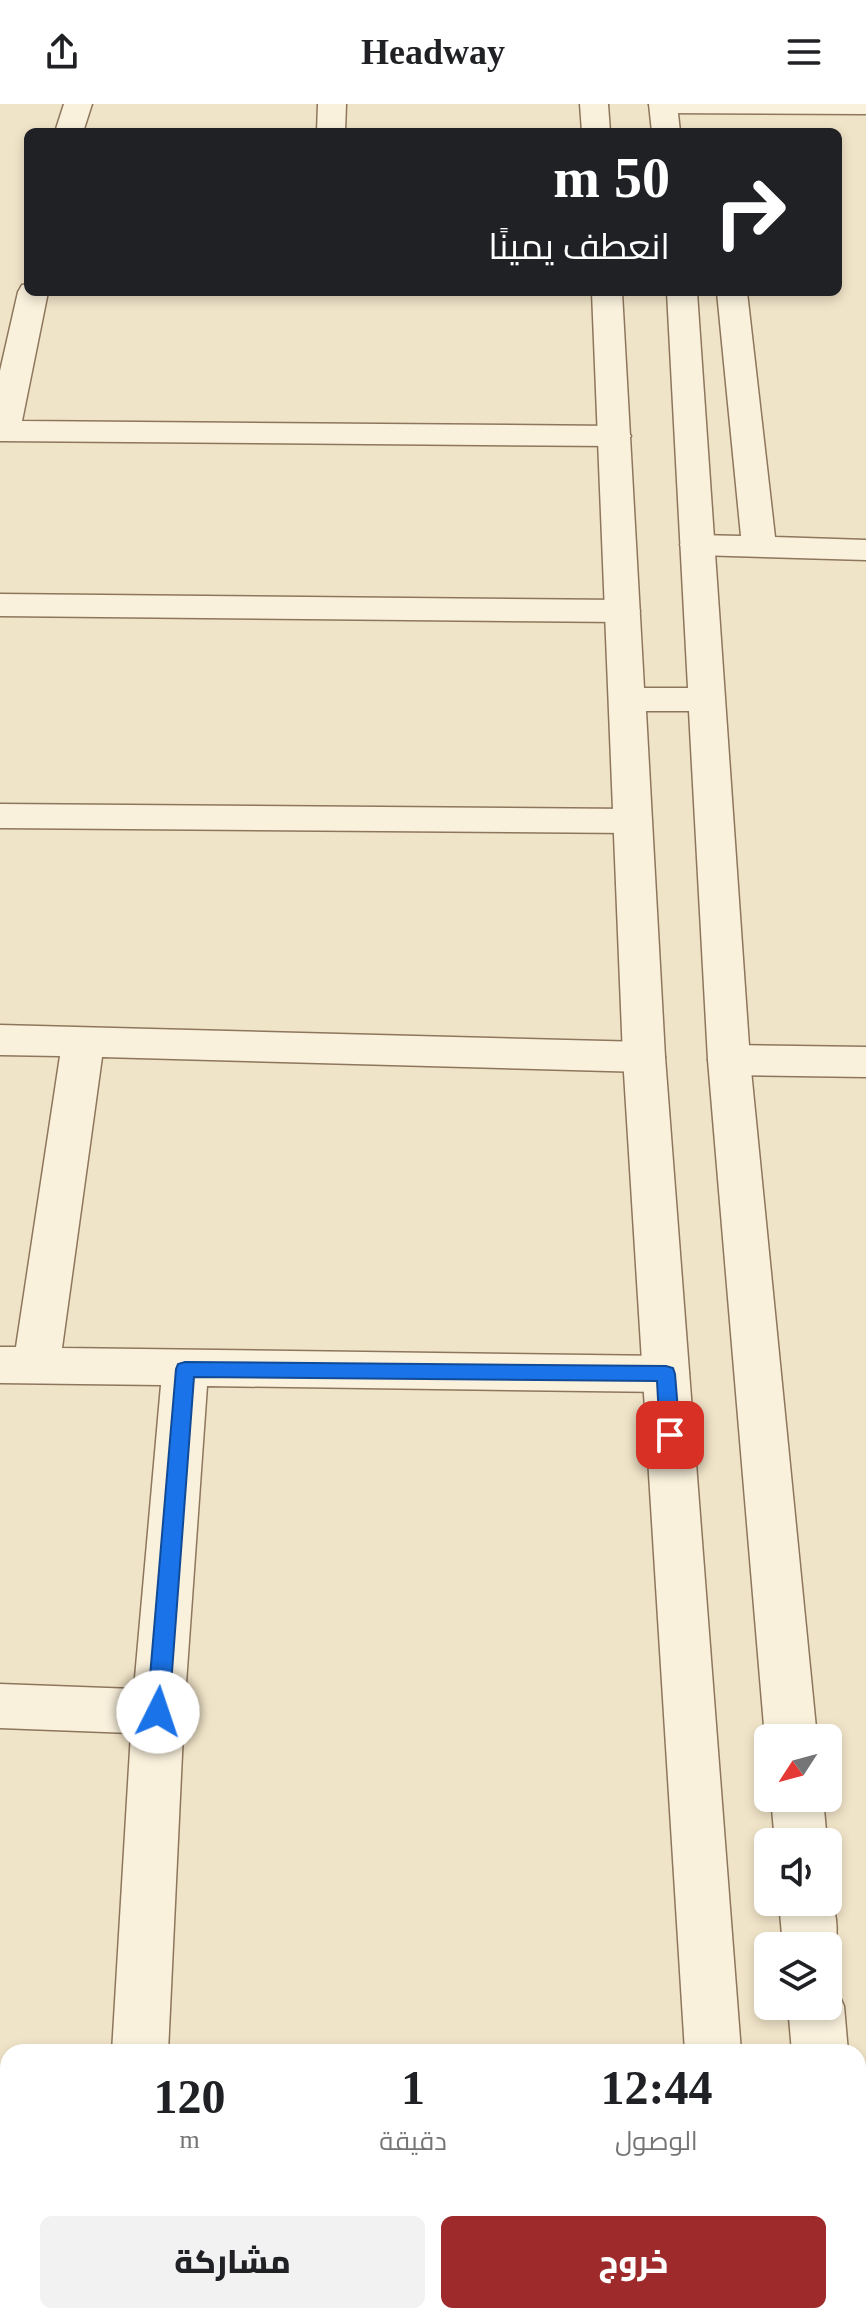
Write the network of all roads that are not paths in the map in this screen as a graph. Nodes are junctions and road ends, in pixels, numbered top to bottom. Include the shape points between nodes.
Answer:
1 (78, 104) edge
2 (332, 104) edge
3 (594, 104) edge
4 (663, 104) edge
5 (713, 104) edge
6 (866, 105) edge
7 (70, 128) edge
8 (331, 128) edge
9 (596, 128) edge
10 (666, 128) edge
11 (716, 128) edge
12 (32, 296) edge
13 (607, 296) edge
14 (682, 296) edge
15 (732, 296) edge
16 (2, 431) edge
17 (614, 436) junction
18 (697, 545) junction
19 (759, 547) junction
20 (865, 561) edge
21 (0, 605) edge
22 (622, 611) junction
23 (626, 699) junction
24 (707, 700) junction
25 (0, 816) edge
26 (632, 821) junction
27 (0, 1040) edge
28 (83, 1042) junction
29 (644, 1057) junction
30 (729, 1060) junction
31 (866, 1062) edge
32 (18, 1366) edge
33 (185, 1369) junction
34 (666, 1374) junction
35 (0, 1706) edge
36 (158, 1712) junction
37 (790, 1724) edge
38 (817, 2020) edge
39 (140, 2044) edge
40 (712, 2044) edge
41 (819, 2044) edge

1 - 7 street
2 - 8 street
3 - 9 street
4 - 5 street
4 - 10 street
5 - 6 street
5 - 11 street
12 - 16 street
13 - 17 street
14 - 18 street
15 - 19 street
16 - 17 street
17 - 22 street
18 - 19 street
18 - 24 street
19 - 20 street
21 - 22 street
22 - 23 street
23 - 24 street
23 - 26 street
24 - 30 street
25 - 26 street
26 - 29 street
27 - 28 street
28 - 29 street
28 - 32 street
29 - 34 street
30 - 31 street
30 - 37 street
32 - 33 street
33 - 34 street
33 - 36 street
34 - 40 street
35 - 36 street
36 - 39 street
38 - 41 street

